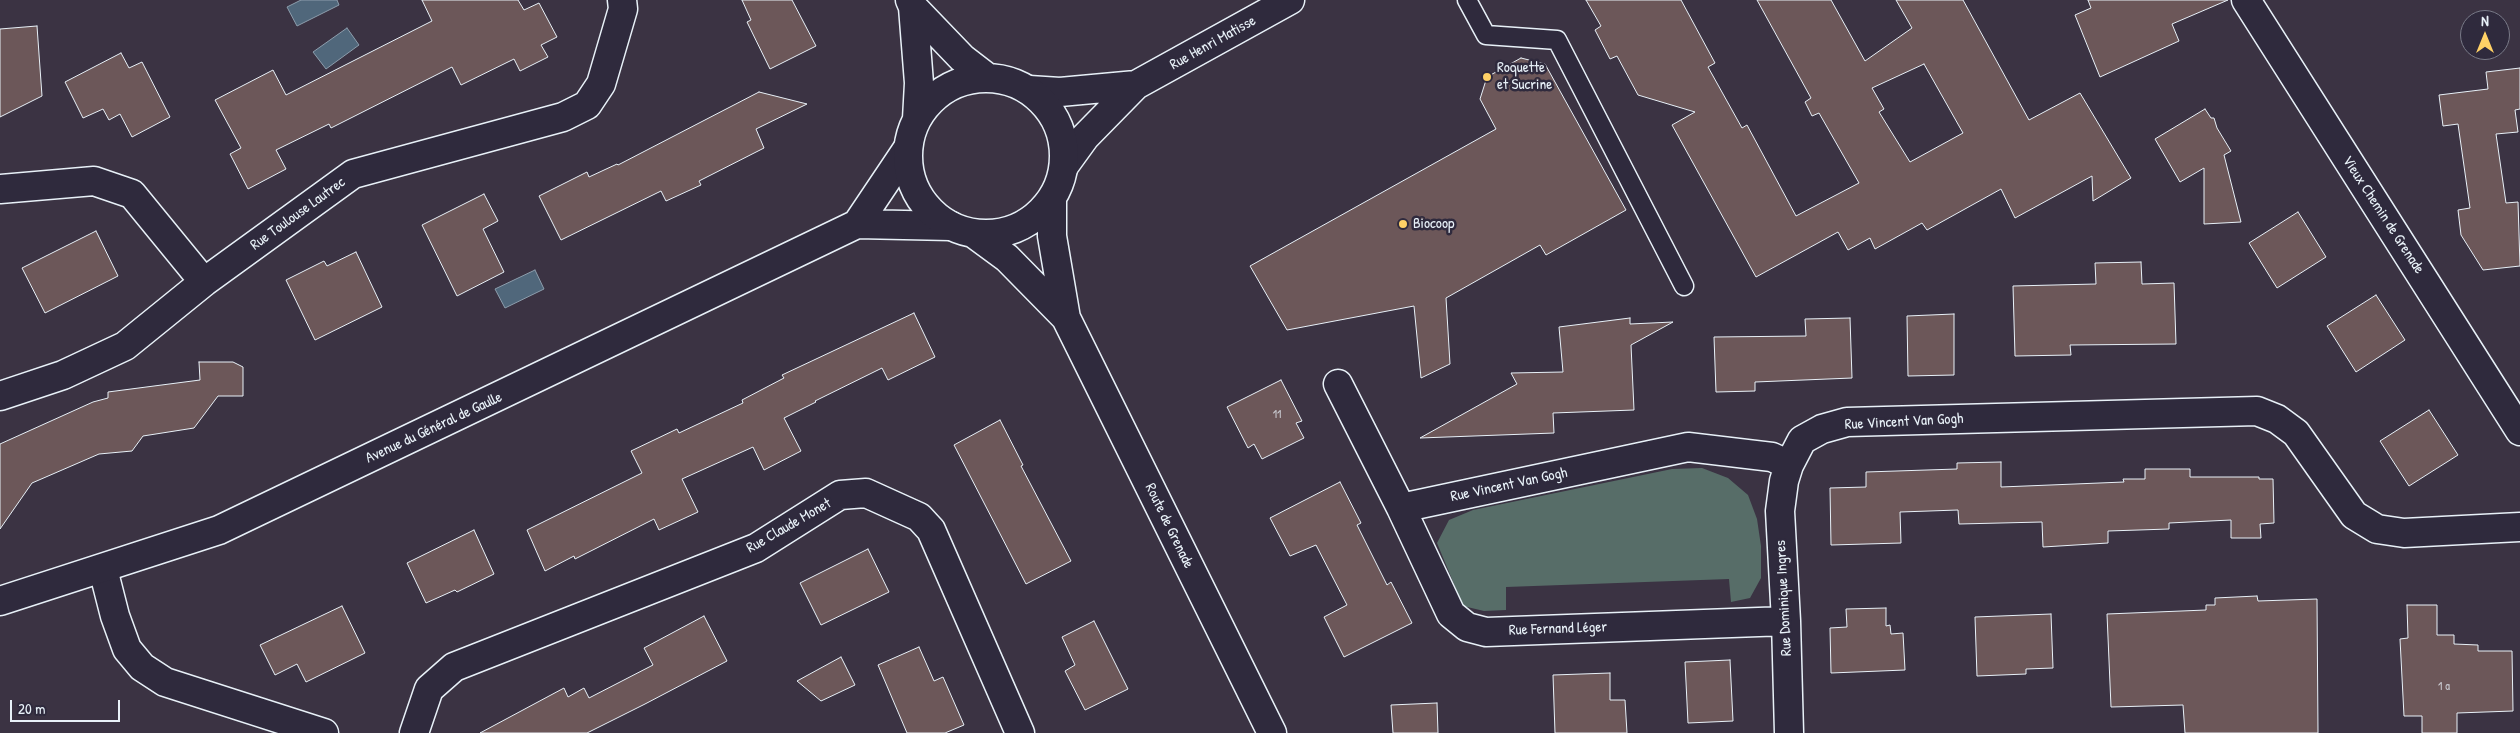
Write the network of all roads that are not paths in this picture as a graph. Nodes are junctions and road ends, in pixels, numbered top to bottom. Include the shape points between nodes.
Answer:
1 (622, 0) edge
2 (1290, 0) edge
3 (1467, 0) edge
4 (2246, 0) edge
5 (911, 3) edge
6 (988, 78) junction
7 (1136, 85) junction
8 (1029, 90) junction
9 (917, 119) junction
10 (908, 148) junction
11 (1064, 166) junction
12 (0, 189) edge
13 (1052, 199) junction
14 (856, 224) junction
15 (962, 230) junction
16 (204, 282) junction
17 (1684, 286) dead end
18 (1066, 318) junction
19 (1338, 384) dead end
20 (0, 396) edge
21 (2520, 431) edge
22 (1789, 465) junction
23 (1401, 508) junction
24 (2520, 527) edge
25 (104, 569) junction
26 (0, 601) edge
27 (1786, 620) junction
28 (324, 733) edge
29 (414, 733) edge
30 (1020, 733) edge
31 (1272, 733) edge
32 (1789, 733) edge

1 - 16 street, Rue Toulouse Lautrec via 623,9 601,84 587,105 564,117 353,174
2 - 7 street, Rue Henri Matisse
3 - 17 lane via 1486,35 1556,40
4 - 21 street, Vieux Chemin de Grenade
5 - 6 street via 962,58
5 - 9 street via 919,83
6 - 8 street via 1002,79
6 - 9 street via 966,80 946,88 929,102
7 - 8 street, Rue Henri Matisse via 1060,92
7 - 11 street, Rue Henri Matisse via 1085,137
8 - 11 street via 1042,101 1060,131
9 - 10 street via 910,133
10 - 14 street, Avenue du Général de Gaulle
10 - 15 street via 909,172 917,194 932,213
11 - 13 street
12 - 16 street via 94,181 132,194
13 - 15 street via 1036,216 1017,228 996,234
13 - 18 street via 1052,236
14 - 15 street, Avenue du Général de Gaulle
14 - 25 street, Avenue du Général de Gaulle via 219,530
15 - 18 street via 1008,258
16 - 20 street, Rue Toulouse Lautrec via 125,346 63,375
18 - 31 street, Route de Grenade
19 - 23 street
22 - 23 street, Rue Vincent Van Gogh via 1772,457 1688,447
22 - 24 street, Rue Vincent Van Gogh via 1802,440 1822,429 1847,422 2258,411 2277,419 2296,434 2354,515 2377,528 2404,533
22 - 27 street, Rue Dominique Ingres via 1780,511
23 - 27 street, Rue Fernand Léger via 1452,614 1467,627 1486,632
25 - 26 street, Avenue du Général de Gaulle
25 - 28 street via 127,649 142,667 165,682
27 - 32 street, Rue Dominique Ingres
29 - 30 street, Rue Claude Monet via 429,689 454,667 756,548 840,495 866,493 919,517 931,530

